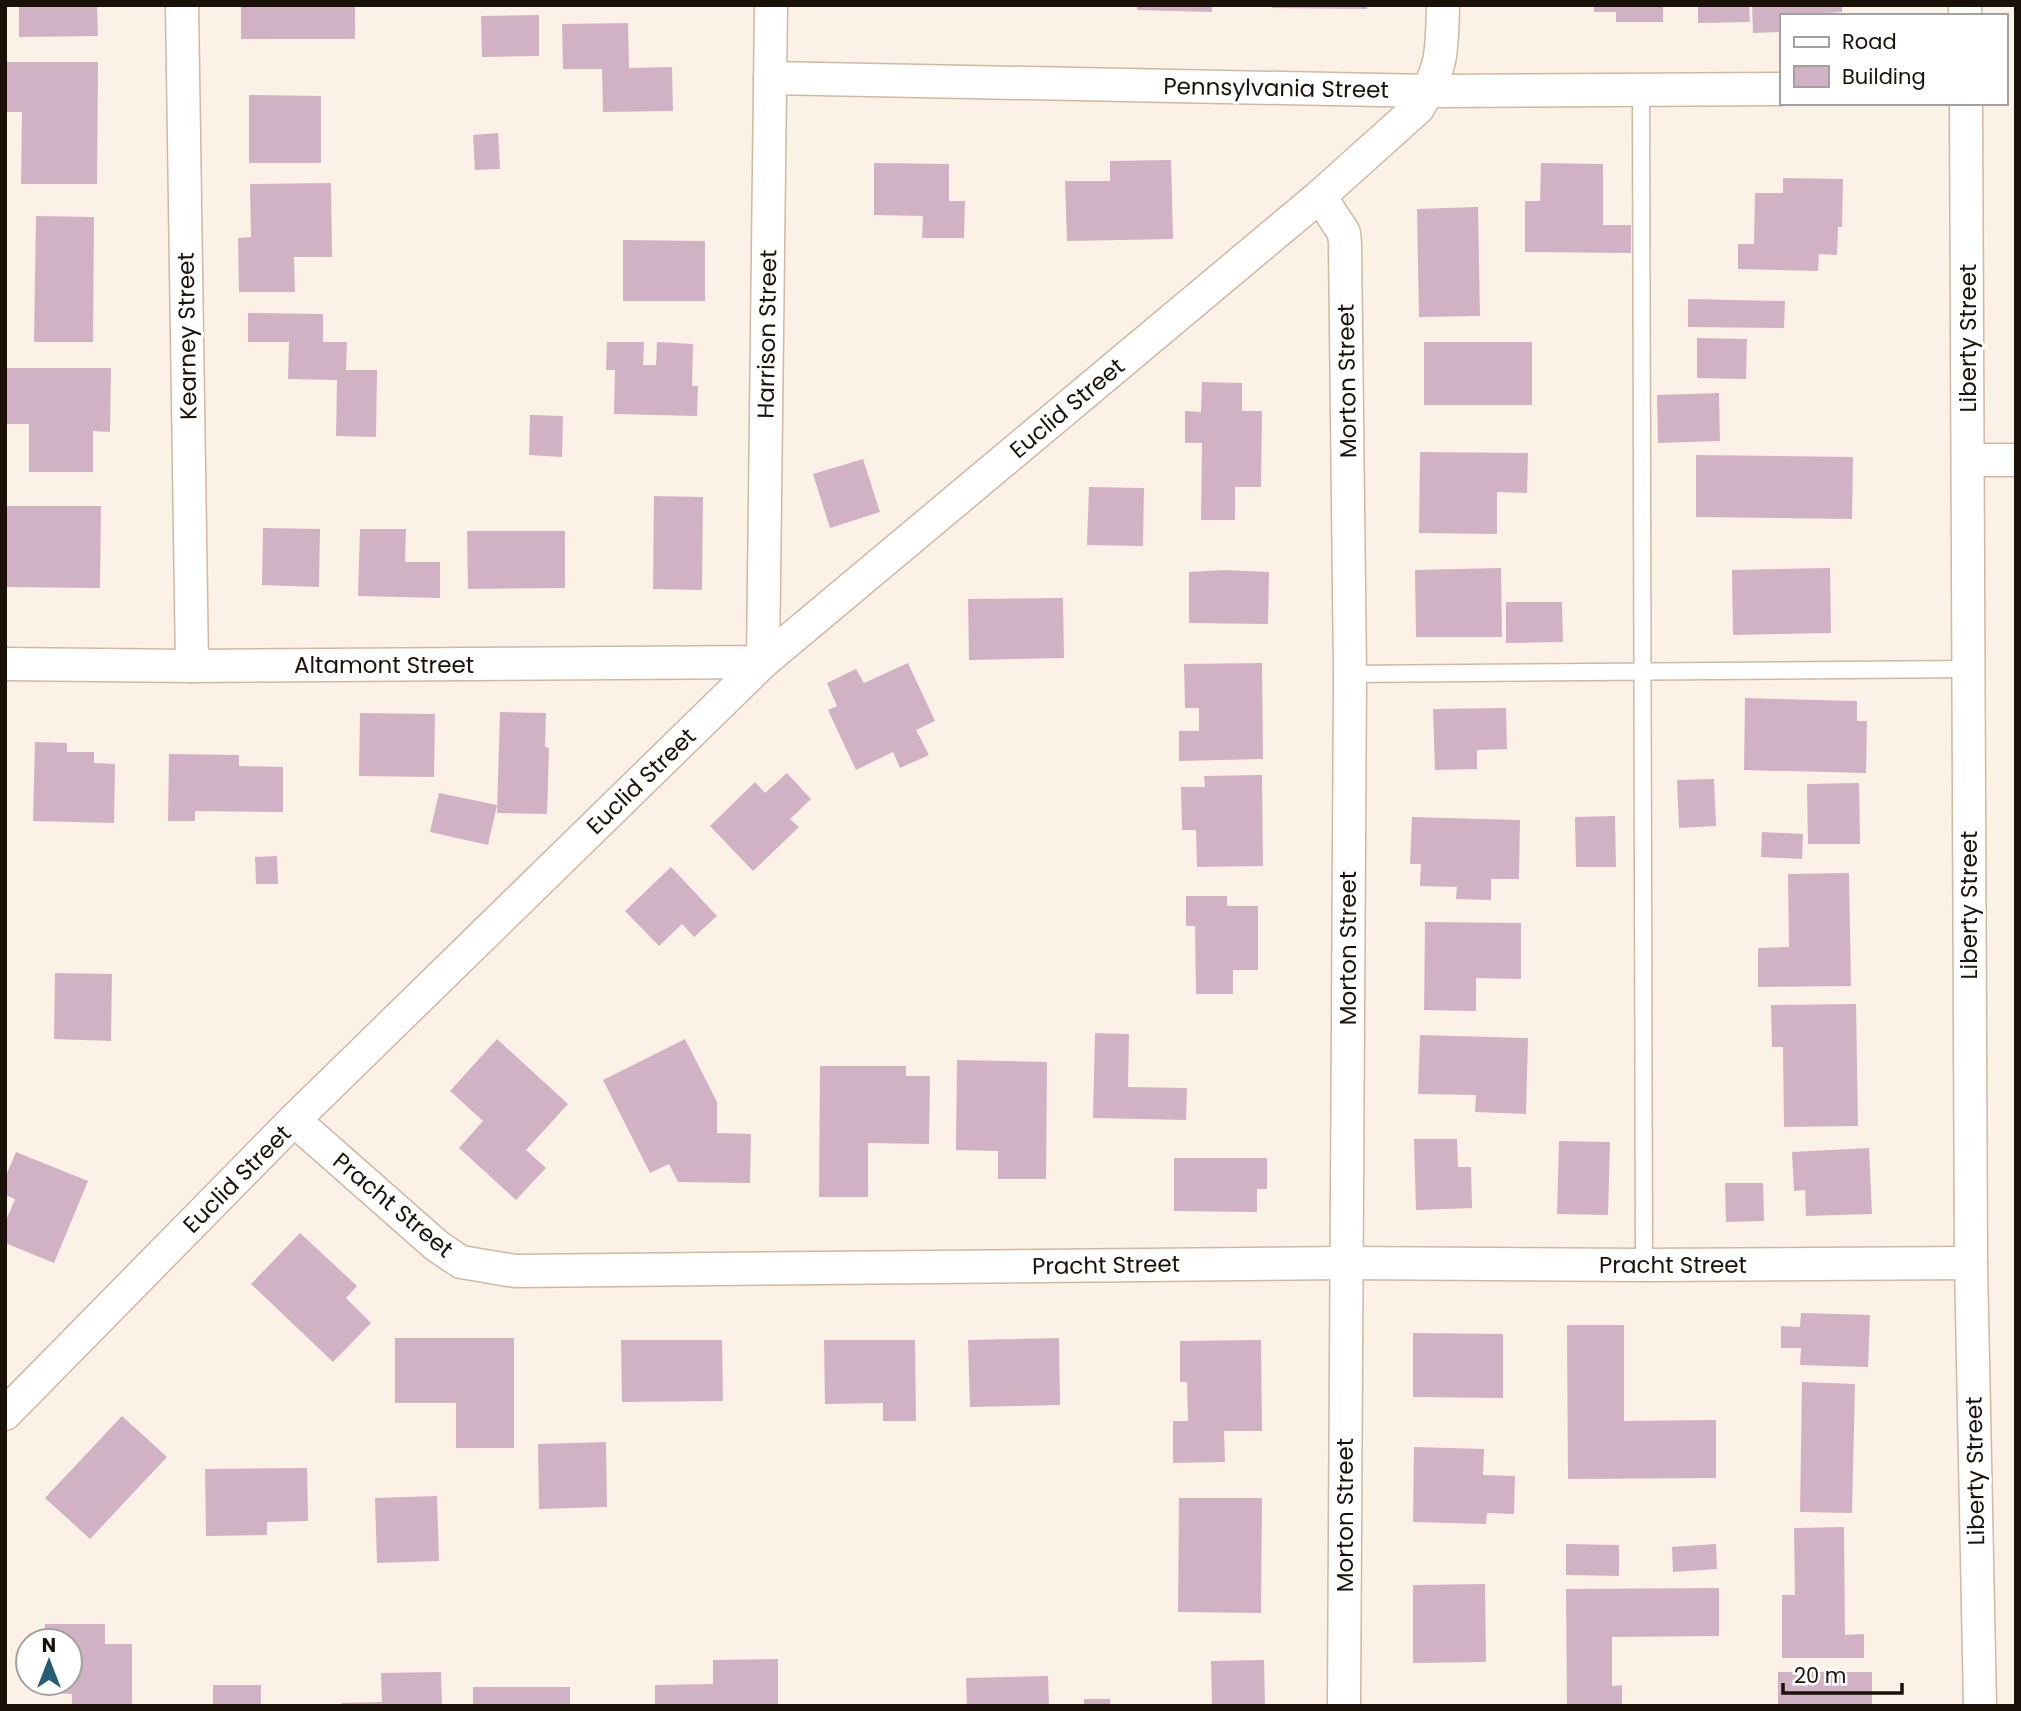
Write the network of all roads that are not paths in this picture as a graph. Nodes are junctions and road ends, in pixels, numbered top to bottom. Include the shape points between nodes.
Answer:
1 (182, 5) edge
2 (771, 5) edge
3 (1443, 5) edge
4 (770, 78) junction
5 (1780, 89) edge
6 (1641, 90) junction
7 (1429, 91) junction
8 (1966, 105) edge
9 (1320, 196) junction
10 (1969, 460) junction
11 (2016, 460) edge
12 (762, 662) junction
13 (5, 664) edge
14 (192, 666) junction
15 (1969, 669) junction
16 (1643, 671) junction
17 (1350, 674) junction
18 (294, 1120) junction
19 (1346, 1263) junction
20 (1971, 1264) junction
21 (1644, 1265) junction
22 (5, 1413) edge
23 (1344, 1706) edge
24 (1980, 1706) edge

1 - 14 street, Kearney Street
2 - 4 street, Harrison Street
3 - 7 street via 1441,61
4 - 7 street, Pennsylvania Street
4 - 12 street, Harrison Street
5 - 6 street, Pennsylvania Street
6 - 7 street, Pennsylvania Street
6 - 16 lane
7 - 9 street, Euclid Street via 1418,108
8 - 10 street, Liberty Street
9 - 12 street, Euclid Street
9 - 17 street, Morton Street via 1344,233 1345,244
10 - 11 street
10 - 15 street, Liberty Street
12 - 14 street, Altamont Street
12 - 18 street, Euclid Street
13 - 14 street, Altamont Street
15 - 16 lane
15 - 20 street, Liberty Street
16 - 17 lane
16 - 21 lane
17 - 19 street, Morton Street
18 - 19 street, Pracht Street via 437,1246 461,1262 515,1271
18 - 22 street, Euclid Street
19 - 21 street, Pracht Street
19 - 23 street, Morton Street
20 - 21 street, Pracht Street
20 - 24 street, Liberty Street

